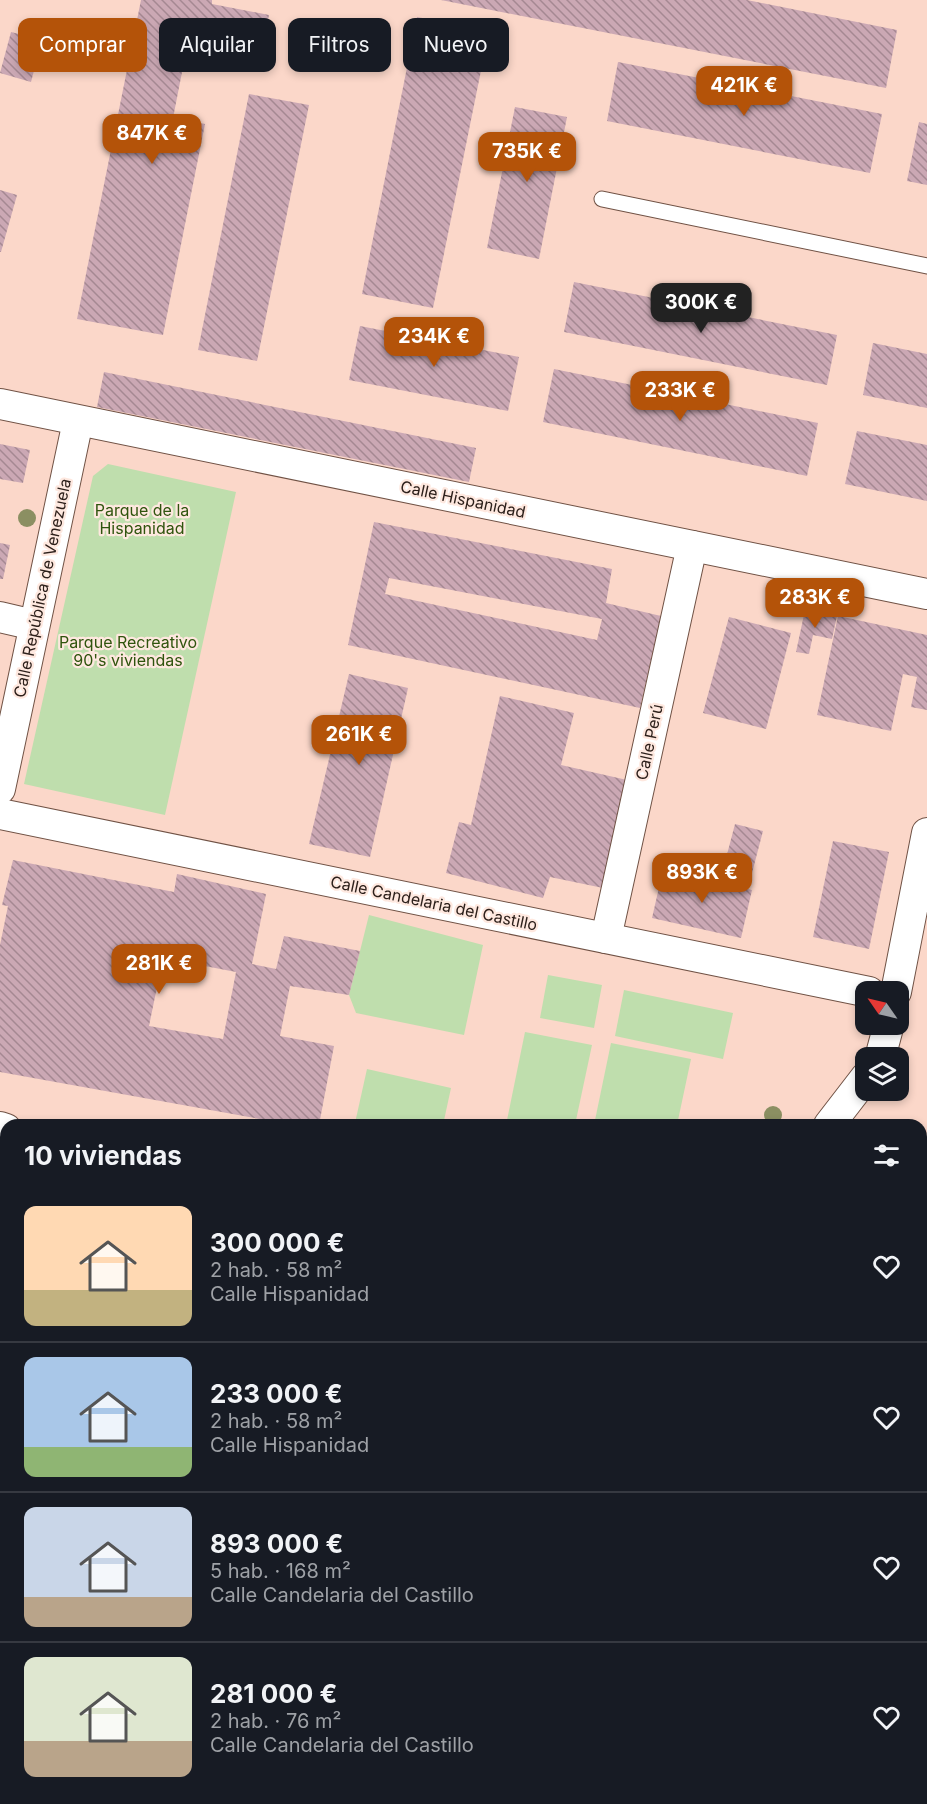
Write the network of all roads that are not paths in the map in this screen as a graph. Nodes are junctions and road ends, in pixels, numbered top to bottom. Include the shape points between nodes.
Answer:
1 (602, 199) dead end
2 (927, 266) edge
3 (0, 404) edge
4 (78, 421) junction
5 (692, 546) junction
6 (927, 594) edge
7 (0, 617) edge
8 (34, 625) junction
9 (0, 789) edge
10 (0, 814) edge
11 (927, 833) edge
12 (606, 938) junction
13 (898, 981) edge
14 (855, 989) edge
15 (855, 1091) edge
16 (834, 1119) edge

1 - 2 lane
3 - 4 street, Calle Hispanidad
4 - 5 street, Calle Hispanidad
4 - 8 street, Calle República de Venezuela
5 - 6 street, Calle Hispanidad
5 - 12 street, Calle Perú
7 - 8 street
8 - 9 street, Calle República de Venezuela
10 - 12 street, Calle Candelaria del Castillo
11 - 13 street
12 - 14 street, Calle Candelaria del Castillo
15 - 16 street

